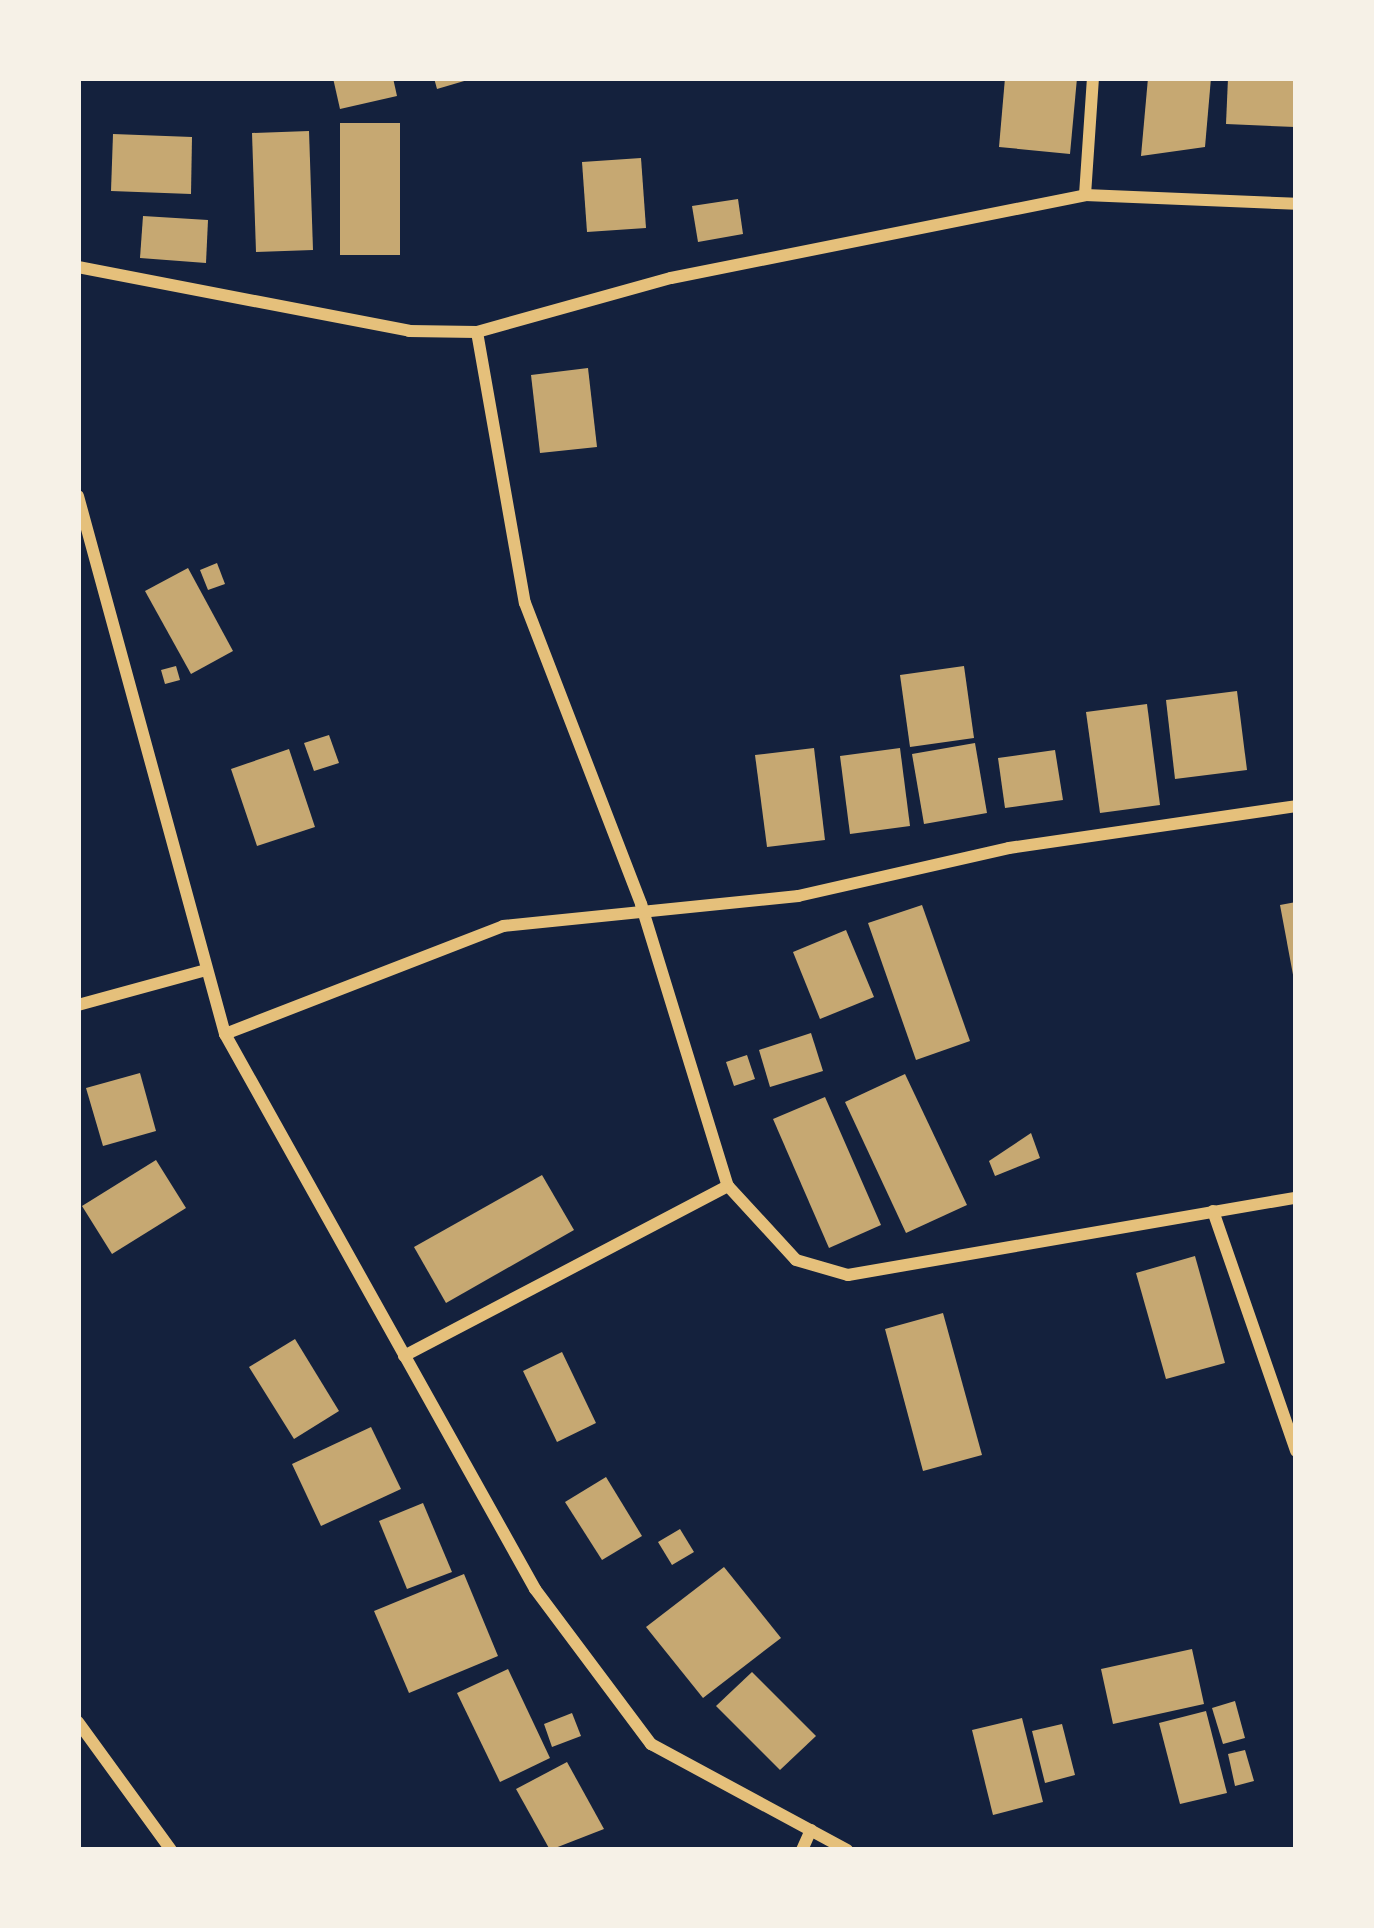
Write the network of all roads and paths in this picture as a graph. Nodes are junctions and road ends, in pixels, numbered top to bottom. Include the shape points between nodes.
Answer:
1 (1093, 78) edge
2 (1085, 195) junction
3 (1296, 204) edge
4 (78, 267) edge
5 (477, 332) junction
6 (78, 496) edge
7 (1296, 806) edge
8 (641, 904) junction
9 (202, 971) junction
10 (78, 1005) edge
11 (225, 1034) junction
12 (728, 1186) junction
13 (1296, 1198) edge
14 (1213, 1211) junction
15 (404, 1356) junction
16 (1296, 1451) edge
17 (78, 1722) edge
18 (811, 1830) junction
19 (171, 1850) edge
20 (802, 1850) edge
21 (847, 1850) edge

1 - 2 street
2 - 3 street
2 - 5 street via 671,278
4 - 5 street via 409,331
5 - 8 street via 525,603
6 - 9 street
7 - 8 street via 1010,848 798,896
8 - 11 street via 503,926
8 - 12 street
9 - 10 street
9 - 11 street
11 - 15 street
12 - 14 street via 796,1260 848,1275
12 - 15 street
13 - 14 street
14 - 16 street
15 - 18 street via 535,1589 651,1744
17 - 19 street
18 - 20 street
18 - 21 street

